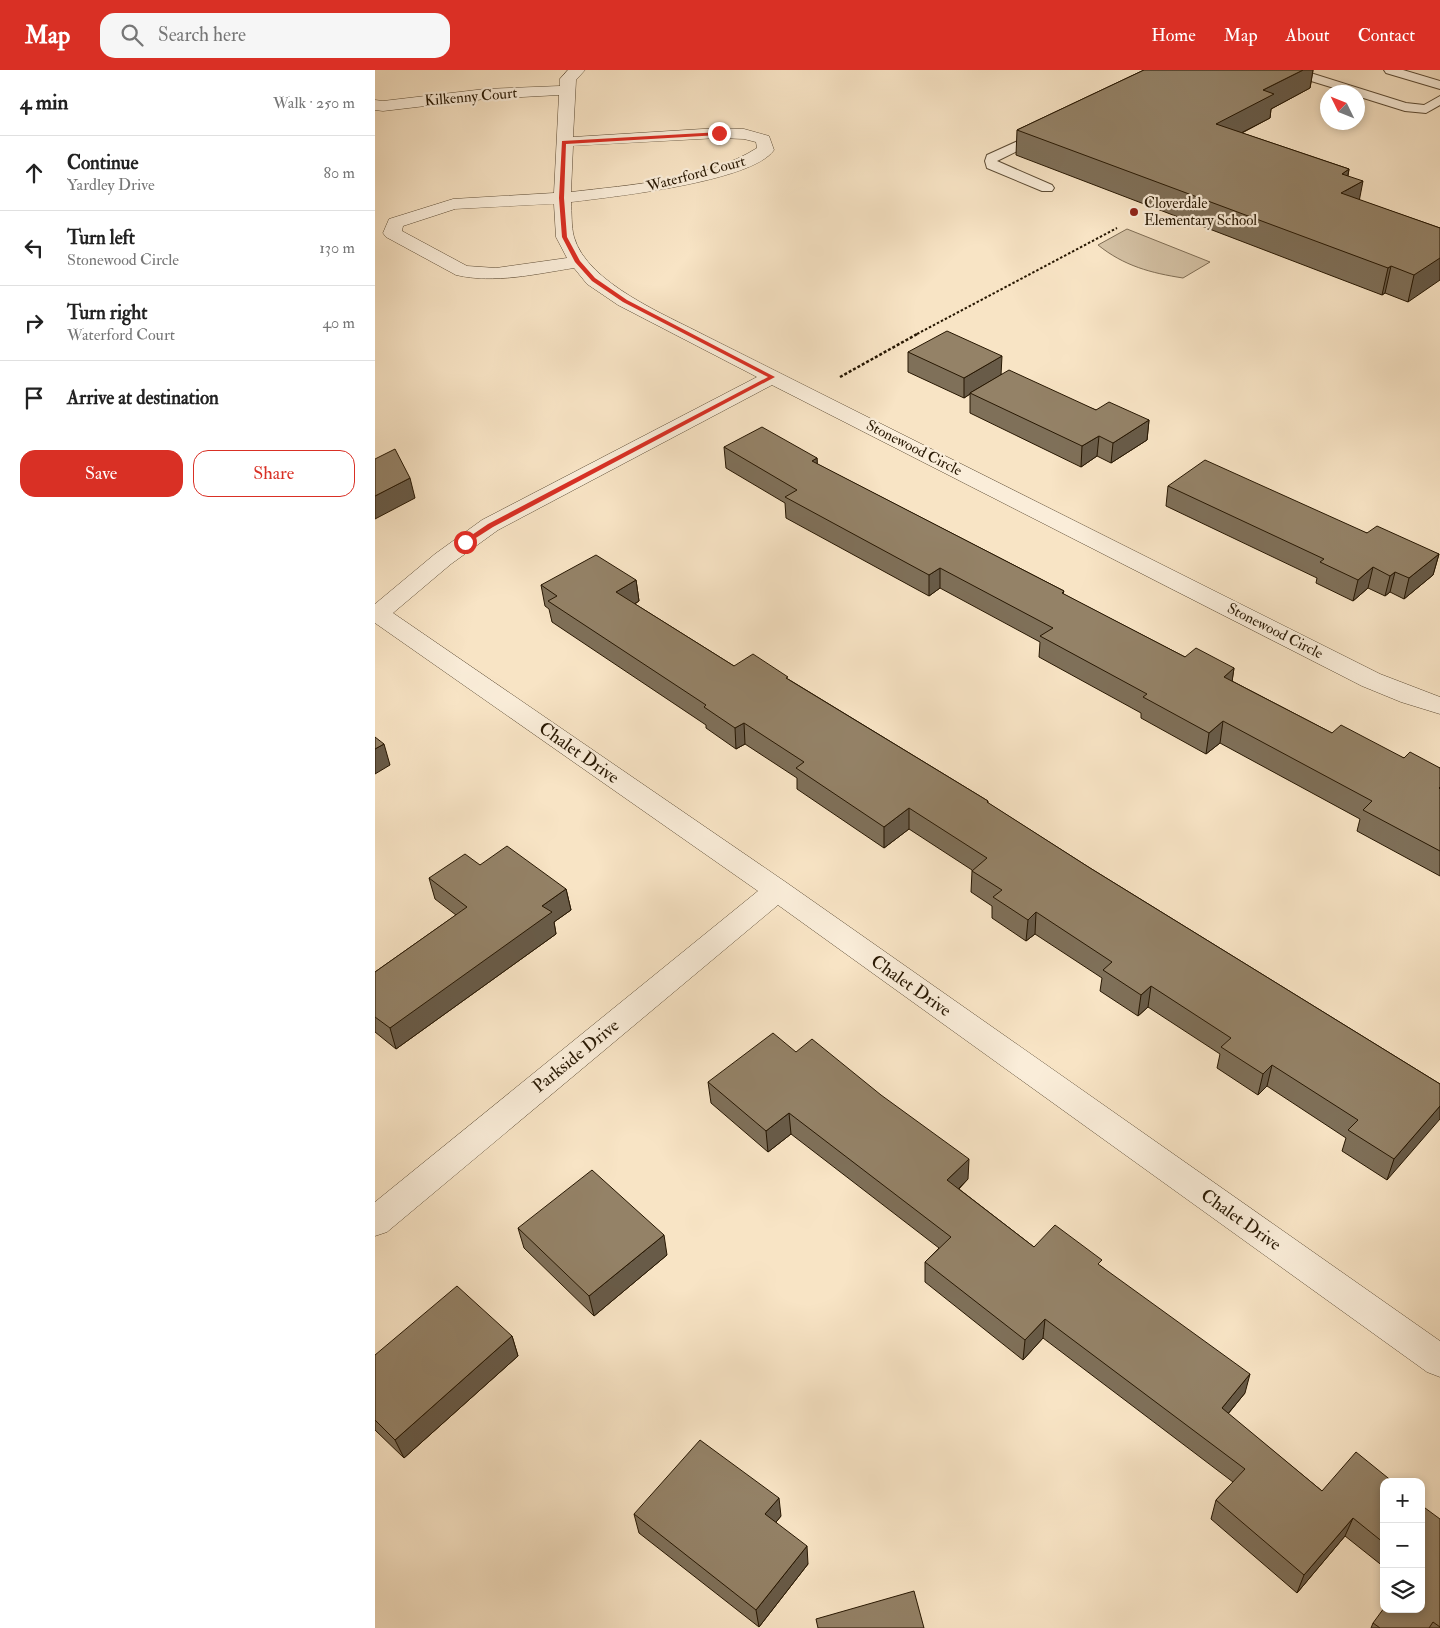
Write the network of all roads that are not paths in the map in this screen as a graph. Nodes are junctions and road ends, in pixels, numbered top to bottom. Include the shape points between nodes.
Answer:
1 (577, 70) edge
2 (1289, 70) edge
3 (1390, 70) edge
4 (1440, 86) edge
5 (567, 90) junction
6 (1440, 100) edge
7 (375, 105) edge
8 (1054, 129) edge
9 (564, 142) junction
10 (1047, 188) dead end
11 (562, 198) junction
12 (578, 262) junction
13 (773, 377) junction
14 (377, 615) edge
15 (1440, 706) edge
16 (777, 890) junction
17 (375, 1222) edge
18 (1440, 1361) edge

1 - 5 street, Stonewood Circle via 567,79
2 - 6 lane via 1405,107 1425,109
3 - 4 lane
5 - 7 street, Kilkenny Court
5 - 9 street, Stonewood Circle
8 - 10 lane via 991,161 1000,169
9 - 11 street, Stonewood Circle
9 - 11 street, Waterford Court via 719,133 763,139 766,150 720,171 660,186
11 - 12 street, Stonewood Circle via 565,237
11 - 12 street via 453,204 395,223 392,232 463,271 496,274
12 - 13 street, Stonewood Circle via 593,280 625,301
13 - 14 street via 490,525 443,559
13 - 15 street, Stonewood Circle via 1371,680
14 - 16 street, Chalet Drive
16 - 17 street, Parkside Drive
16 - 18 street, Chalet Drive

